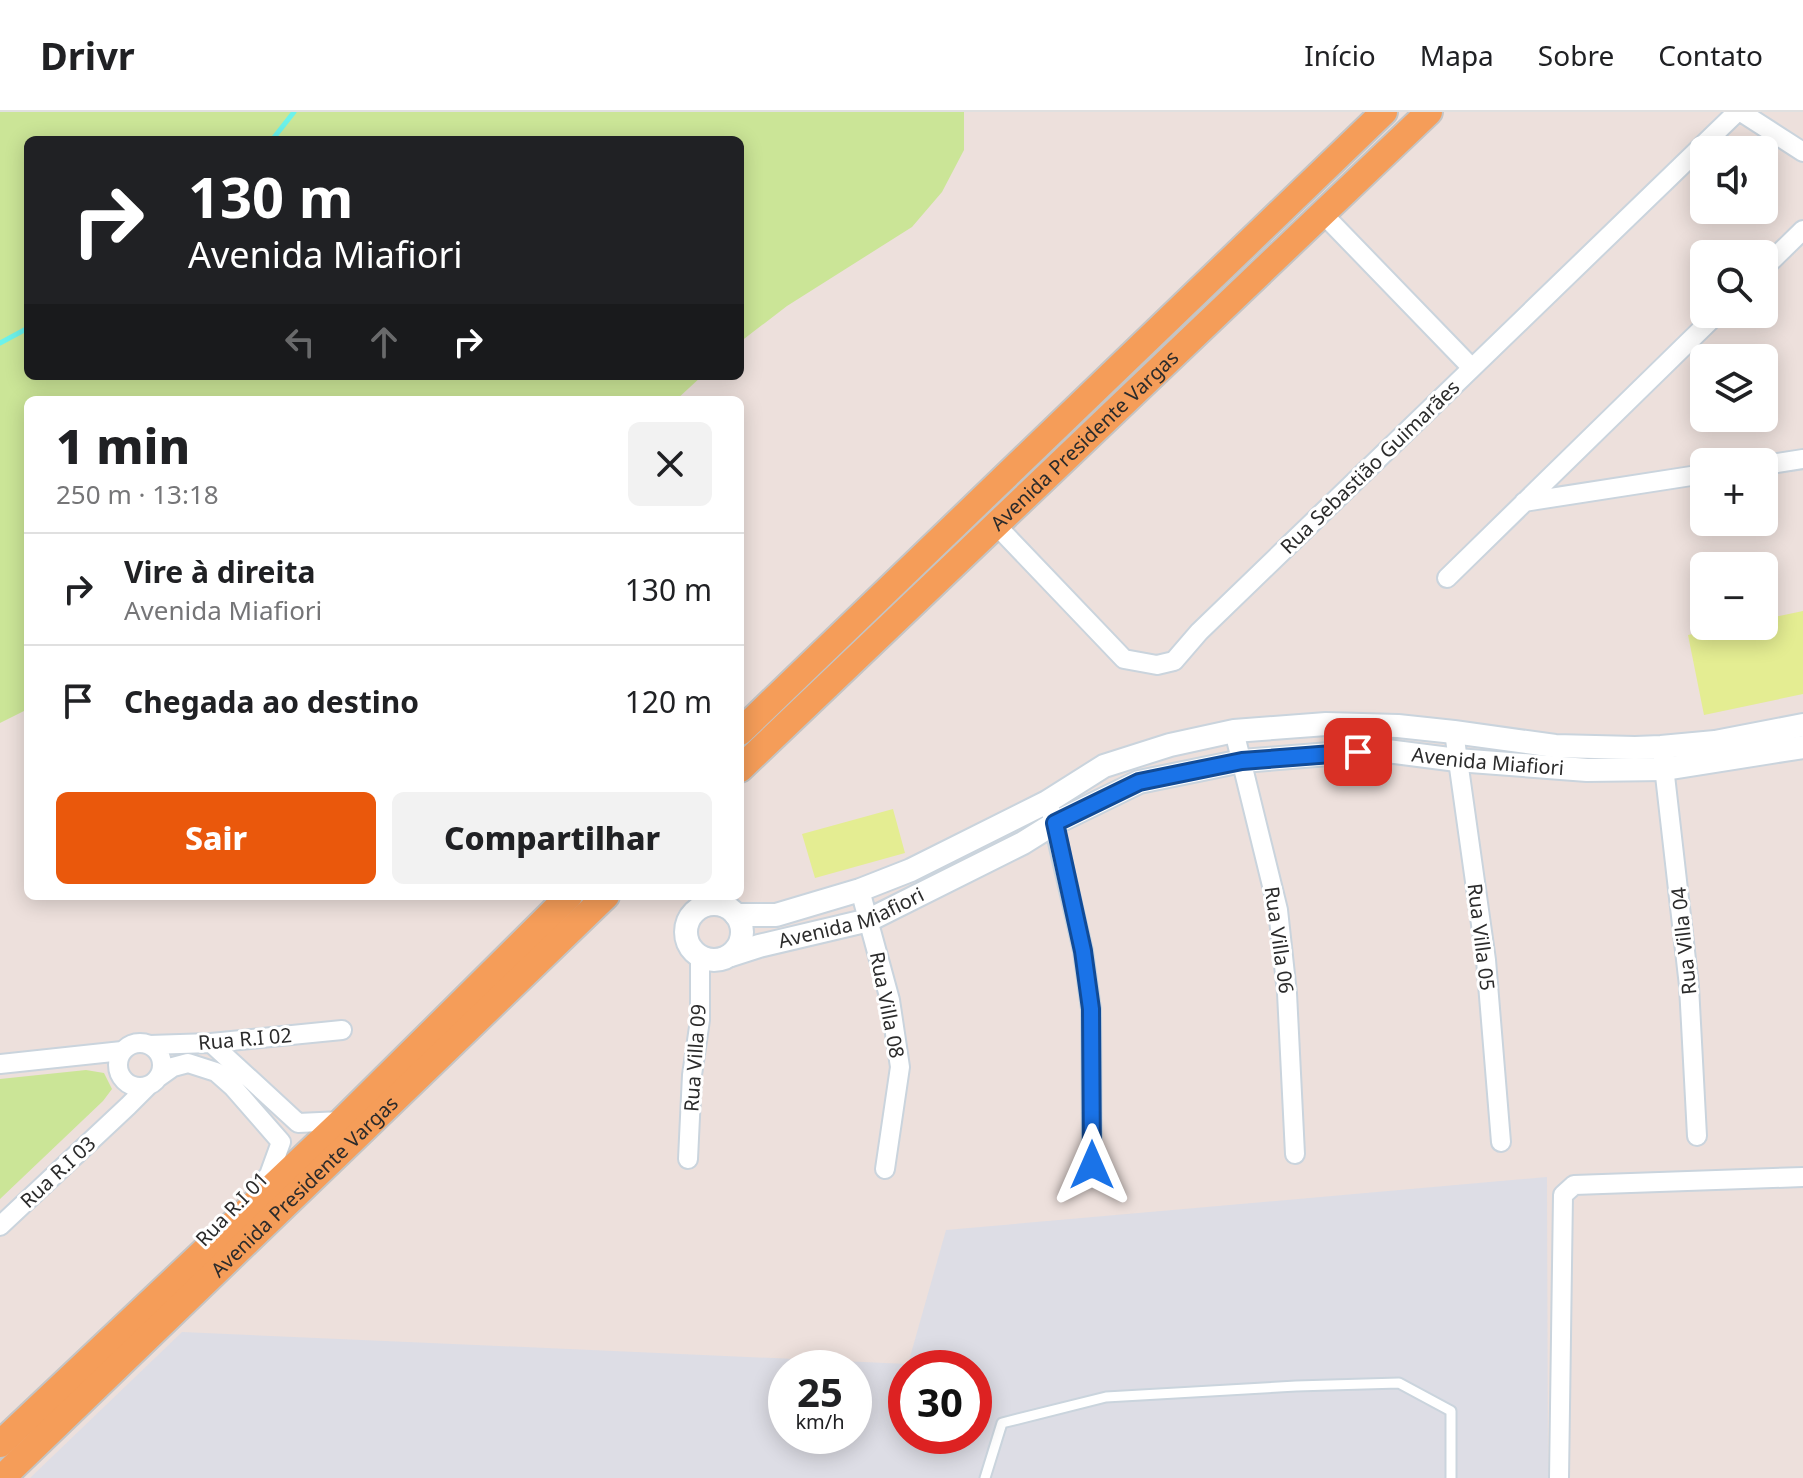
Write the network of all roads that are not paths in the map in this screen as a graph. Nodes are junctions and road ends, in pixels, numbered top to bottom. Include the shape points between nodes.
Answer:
1 (1384, 112) edge
2 (1429, 112) edge
3 (1739, 112) edge
4 (1803, 152) edge
5 (1323, 214) junction
6 (1803, 230) edge
7 (1778, 254) edge
8 (1703, 328) edge
9 (1472, 368) junction
10 (1803, 459) edge
11 (1778, 463) edge
12 (1690, 476) edge
13 (1524, 502) junction
14 (996, 525) junction
15 (1447, 578) dead end
16 (1803, 725) edge
17 (745, 728) edge
18 (1234, 731) junction
19 (1454, 732) junction
20 (768, 743) junction
21 (1803, 747) edge
22 (1663, 758) junction
23 (1457, 760) junction
24 (1242, 761) junction
25 (744, 765) edge
26 (1051, 812) junction
27 (860, 890) junction
28 (565, 900) edge
29 (602, 900) edge
30 (736, 915) junction
31 (869, 920) junction
32 (731, 955) junction
33 (700, 957) junction
34 (342, 1030) dead end
35 (211, 1043) junction
36 (149, 1045) junction
37 (122, 1051) junction
38 (0, 1064) edge
39 (124, 1081) junction
40 (153, 1082) junction
41 (117, 1117) junction
42 (342, 1121) junction
43 (298, 1123) junction
44 (1697, 1136) dead end
45 (281, 1142) junction
46 (1501, 1142) dead end
47 (1295, 1154) dead end
48 (688, 1159) dead end
49 (1092, 1165) dead end
50 (885, 1169) dead end
51 (1803, 1177) edge
52 (0, 1226) edge
53 (171, 1282) junction
54 (0, 1444) edge
55 (2, 1478) edge
56 (985, 1478) edge
57 (1451, 1478) edge
58 (1559, 1478) edge

1 - 17 main road, Avenida Presidente Vargas
2 - 5 main road, Avenida Presidente Vargas
3 - 4 street
3 - 9 street, Rua Sebastião Guimarães
5 - 9 street
5 - 14 main road, Avenida Presidente Vargas
6 - 7 street
8 - 13 street
9 - 14 street, Rua Sebastião Guimarães via 1174,661 1157,665 1124,659
10 - 11 street
12 - 13 street
13 - 15 street
14 - 20 main road, Avenida Presidente Vargas
16 - 22 street, Avenida Miafiori
17 - 20 main road
18 - 19 street, Avenida Miafiori via 1326,724
18 - 24 street, Rua Villa 06
18 - 26 street, Avenida Miafiori via 1104,766
19 - 22 street, Avenida Miafiori
19 - 23 street, Rua Villa 05
20 - 25 main road, Avenida Presidente Vargas
21 - 22 street, Avenida Miafiori
22 - 23 street, Avenida Miafiori via 1587,770
22 - 44 street, Rua Villa 04 via 1689,986
23 - 24 street, Avenida Miafiori via 1379,750
23 - 46 street, Rua Villa 05 via 1486,960
24 - 26 street, Avenida Miafiori via 1139,782
24 - 47 street, Rua Villa 06 via 1278,910
26 - 27 street, Avenida Miafiori
26 - 31 street, Avenida Miafiori via 1023,843
26 - 49 street via 1091,1009
27 - 30 street, Avenida Miafiori via 776,915
27 - 31 street, Rua Villa 08
28 - 42 main road, Avenida Presidente Vargas
29 - 55 main road, Avenida Presidente Vargas
30 - 32 street via 742,936
30 - 33 street via 717,904 696,909 685,928 691,950
31 - 32 street, Avenida Miafiori
31 - 50 street, Rua Villa 08 via 890,1000 900,1067
32 - 33 street via 710,961
33 - 48 street, Rua Villa 09
34 - 35 street, Rua R.I 02
35 - 36 street, Rua R.I 02
35 - 43 street
36 - 37 street via 134,1044
36 - 40 street via 160,1055 162,1070
37 - 38 street
37 - 39 street via 117,1064
39 - 40 street via 133,1087
39 - 41 street
40 - 41 street, Rua R.I 03
40 - 45 street via 188,1063 216,1072
41 - 52 street, Rua R.I 03
42 - 43 street
42 - 53 main road, Avenida Presidente Vargas
43 - 45 street, Rua R.I 01
45 - 53 street, Rua R.I 01 via 269,1175 175,1267
51 - 58 street via 1574,1185 1563,1195
53 - 54 main road, Avenida Presidente Vargas
56 - 57 lane via 1002,1423 1106,1397 1399,1383 1451,1411

